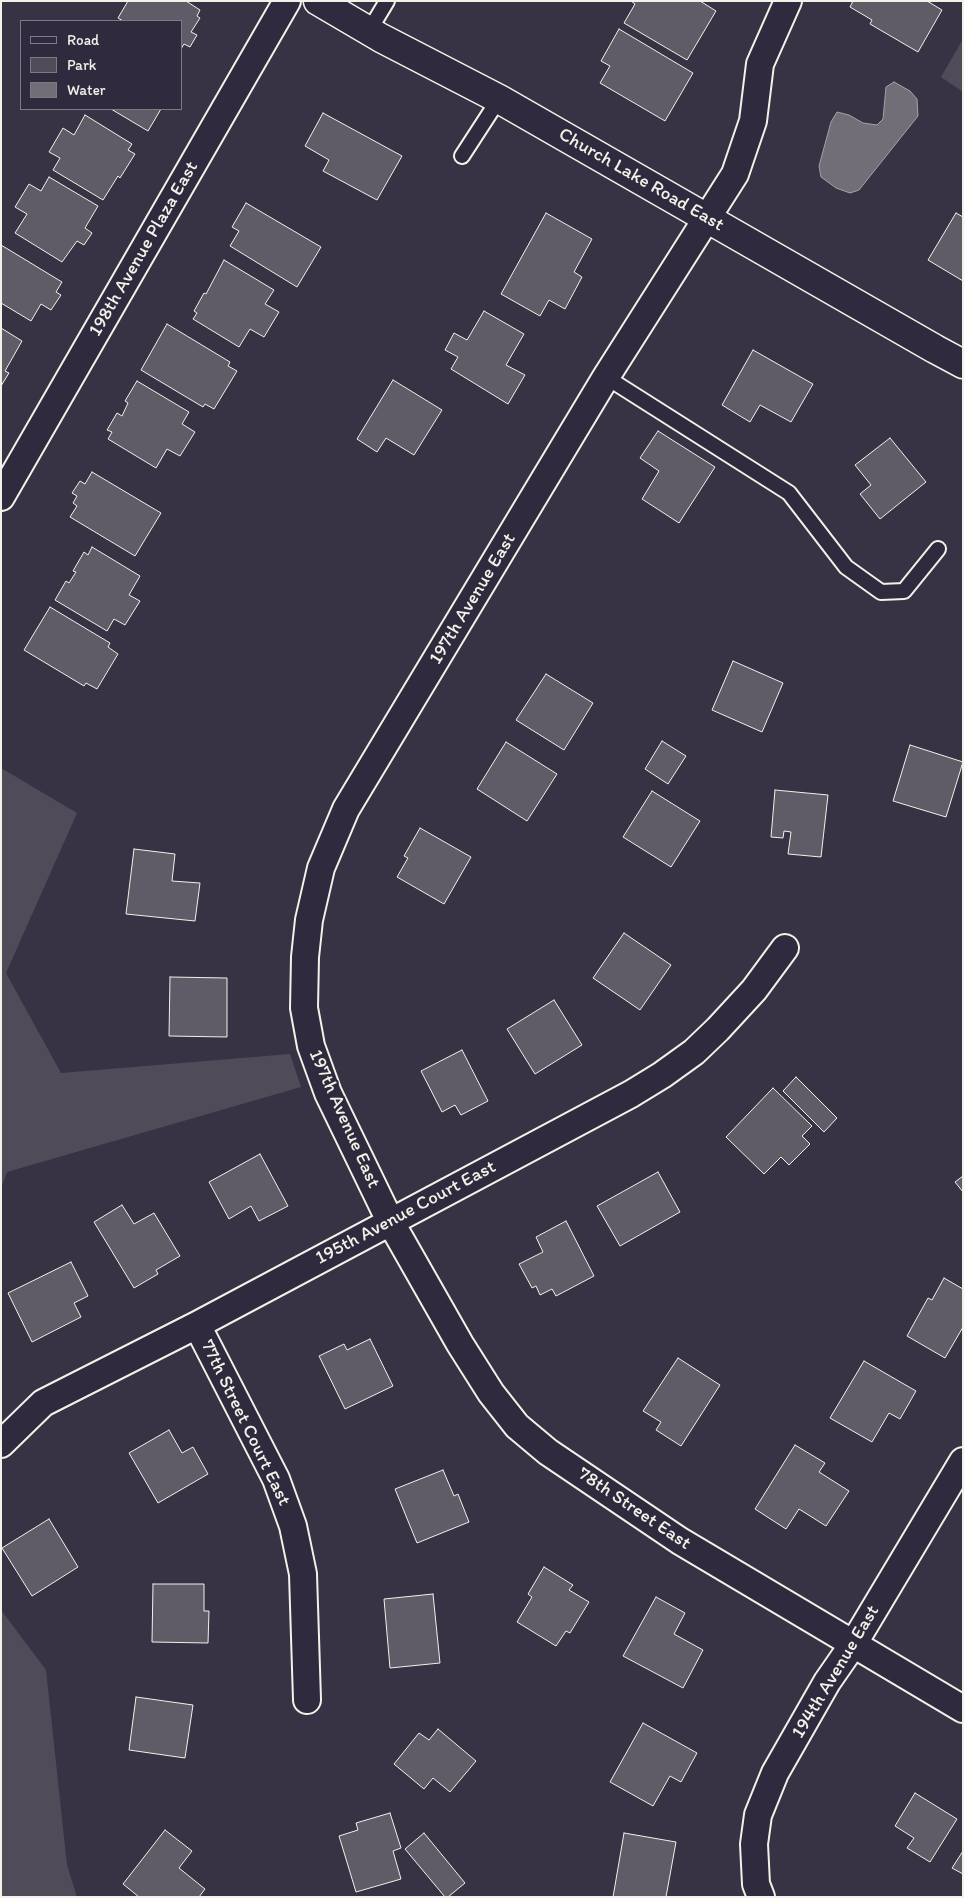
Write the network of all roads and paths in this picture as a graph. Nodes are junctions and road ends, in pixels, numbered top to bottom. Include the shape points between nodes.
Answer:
1 (287, 1) edge
2 (318, 1) edge
3 (387, 1) edge
4 (788, 1) edge
5 (368, 31) junction
6 (499, 99) junction
7 (462, 156) dead end
8 (706, 218) junction
9 (963, 364) edge
10 (606, 377) junction
11 (1, 498) edge
12 (938, 549) dead end
13 (785, 948) dead end
14 (390, 1222) junction
15 (197, 1324) junction
16 (1, 1444) edge
17 (963, 1461) edge
18 (854, 1643) junction
19 (307, 1700) dead end
20 (963, 1709) edge
21 (761, 1897) edge

1 - 11 street, 198th Avenue Plaza East
2 - 5 street, Church Lake Road East
3 - 5 lane
4 - 8 street, 197th Avenue East via 760,64 753,120 734,174
5 - 6 street, Church Lake Road East
6 - 7 lane
6 - 8 street, Church Lake Road East
8 - 9 street, Church Lake Road East
8 - 10 street, 197th Avenue East
10 - 12 lane via 789,493 846,567 881,592 904,592
10 - 14 street, 197th Avenue East via 346,809 321,868 309,920 304,1008 312,1046 328,1093
13 - 14 street, 195th Avenue Court East via 754,990 718,1029 694,1052 662,1075
14 - 15 street, 195th Avenue Court East
14 - 18 street, 78th Street East via 460,1344 491,1393 517,1426 548,1452 680,1541
15 - 16 street, 195th Avenue Court East via 43,1403
15 - 19 street, 77th Street Court East via 276,1479 293,1526 303,1574
17 - 18 street, 194th Avenue East
18 - 20 street, 78th Street East
18 - 21 street, 194th Avenue East via 827,1682 775,1773 758,1815 754,1844 756,1884

